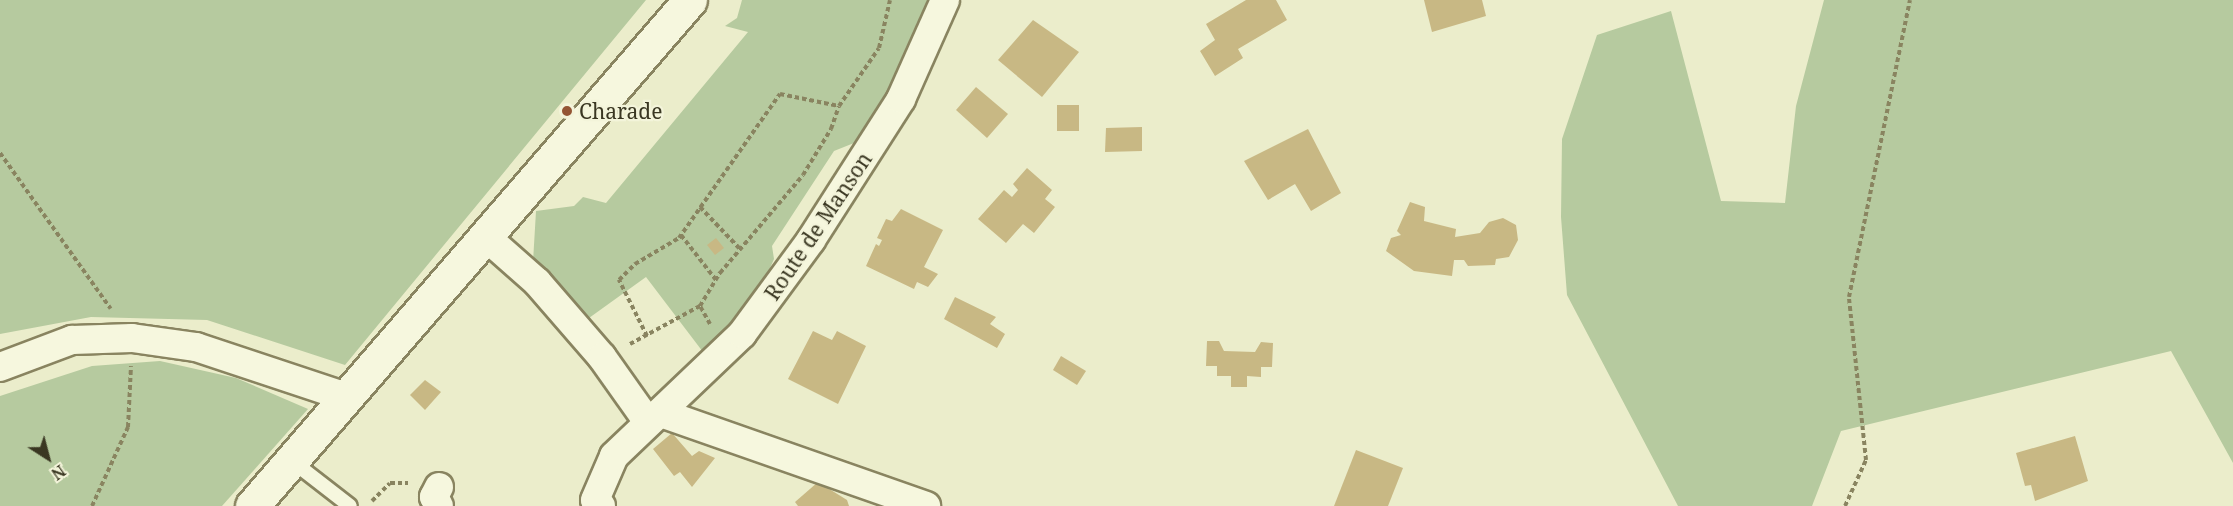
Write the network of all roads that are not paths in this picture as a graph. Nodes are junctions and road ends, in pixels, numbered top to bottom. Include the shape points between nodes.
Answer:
1 (690, 0) edge
2 (945, 0) edge
3 (486, 237) junction
4 (0, 366) edge
5 (349, 398) junction
6 (654, 417) junction
7 (292, 461) junction
8 (594, 504) edge
9 (252, 506) edge
10 (350, 506) edge
11 (926, 506) edge

1 - 3 street
2 - 6 street, Route de Manson via 901,99 768,302 726,351
3 - 5 street
3 - 6 street via 537,282
4 - 5 street via 72,340 132,338 196,347
5 - 7 street
6 - 8 street, Route de Manson via 614,456
6 - 11 street
7 - 9 street
7 - 10 lane

